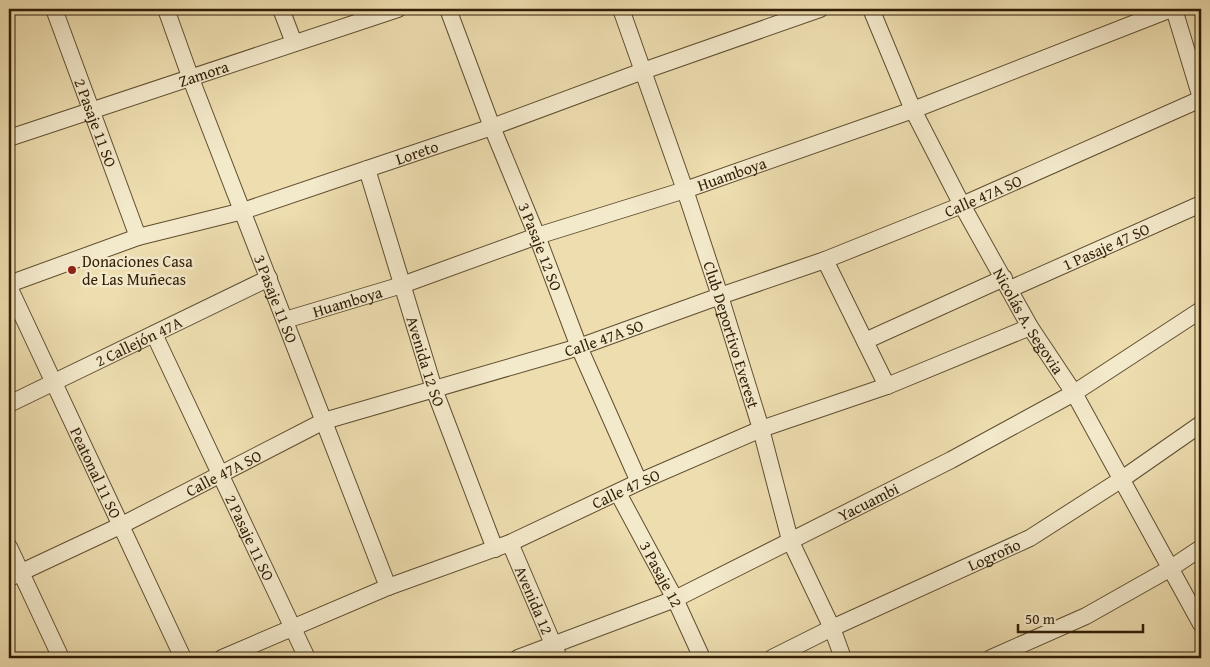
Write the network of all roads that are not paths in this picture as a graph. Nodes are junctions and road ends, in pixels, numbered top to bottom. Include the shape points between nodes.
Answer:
1 (54, 9) edge
2 (166, 9) edge
3 (281, 9) edge
4 (448, 9) edge
5 (621, 9) edge
6 (820, 9) edge
7 (871, 9) edge
8 (1172, 9) edge
9 (389, 10) edge
10 (294, 43) junction
11 (643, 71) junction
12 (191, 79) junction
13 (1201, 99) edge
14 (92, 110) junction
15 (912, 110) junction
16 (492, 127) junction
17 (9, 138) edge
18 (367, 169) junction
19 (685, 190) junction
20 (1201, 204) edge
21 (962, 205) junction
22 (243, 212) junction
23 (537, 236) junction
24 (138, 237) junction
25 (825, 260) junction
26 (269, 278) junction
27 (1007, 284) junction
28 (9, 285) edge
29 (402, 285) junction
30 (720, 296) junction
31 (1201, 310) edge
32 (285, 320) junction
33 (1030, 327) junction
34 (154, 334) junction
35 (865, 341) junction
36 (579, 347) junction
37 (52, 382) junction
38 (886, 386) junction
39 (434, 389) junction
40 (1074, 394) junction
41 (9, 404) edge
42 (324, 421) junction
43 (1201, 424) edge
44 (761, 429) junction
45 (221, 473) junction
46 (1122, 479) junction
47 (639, 482) junction
48 (618, 493) junction
49 (122, 525) junction
50 (790, 540) junction
51 (502, 546) junction
52 (9, 547) edge
53 (1201, 548) edge
54 (1171, 568) junction
55 (14, 575) edge
56 (388, 587) junction
57 (674, 599) junction
58 (1201, 624) edge
59 (832, 628) junction
60 (294, 629) junction
61 (557, 652) edge
62 (61, 658) edge
63 (183, 658) edge
64 (222, 658) edge
65 (307, 658) edge
66 (518, 658) edge
67 (702, 658) edge
68 (772, 658) edge
69 (843, 658) edge
70 (991, 658) edge

1 - 14 street, 2 Pasaje 11 SO
2 - 12 street, 3 Pasaje 11 SO
3 - 10 street
4 - 16 street, 3 Pasaje 12 SO
5 - 11 street, Club Deportivo Everest
6 - 11 street, Loreto
7 - 15 street, Nicolás A. Segovia
8 - 13 street
8 - 15 street, Huamboya
9 - 10 street, Zamora
10 - 12 street, Zamora
11 - 16 street, Loreto
11 - 19 street, Club Deportivo Everest
12 - 14 street, Zamora
12 - 22 street, 3 Pasaje 11 SO
13 - 21 street, Calle 47A SO
14 - 17 street, Zamora
14 - 24 street, 2 Pasaje 11 SO
15 - 19 street, Huamboya
15 - 21 street, Nicolás A. Segovia
16 - 18 street, Loreto
16 - 23 street, 3 Pasaje 12 SO
18 - 22 street, Loreto
18 - 29 street, Avenida 12 SO
19 - 23 street, Huamboya
19 - 30 street, Club Deportivo Everest
20 - 27 street, 1 Pasaje 47 SO
21 - 25 street, Calle 47A SO
21 - 27 street, Nicolás A. Segovia
22 - 24 street, Loreto
22 - 26 street, 3 Pasaje 11 SO
23 - 29 street, Huamboya
23 - 36 street, 3 Pasaje 12 SO
24 - 28 street, Loreto
25 - 30 street, Calle 47A SO
25 - 35 street
26 - 32 street, 3 Pasaje 11 SO
26 - 34 street, 2 Callejón 47A
27 - 33 street, Nicolás A. Segovia
27 - 35 street, 1 Pasaje 47 SO
28 - 37 street, Peatonal 11 SO
29 - 32 street, Huamboya
29 - 39 street, Avenida 12 SO
30 - 36 street, Calle 47A SO
30 - 44 street, Club Deportivo Everest
31 - 40 street, Yacuambi
32 - 42 street, 3 Pasaje 11 SO
33 - 38 street, Calle 47 SO
33 - 40 street, Nicolás A. Segovia
34 - 37 street, 2 Callejón 47A
34 - 45 street, 2 Pasaje 11 SO
35 - 38 street
36 - 39 street, Calle 47A SO
36 - 47 street, 3 Pasaje 12 SO
37 - 41 street, 2 Callejón 47A
37 - 49 street, Peatonal 11 SO
38 - 44 street, Calle 47 SO
39 - 42 street, Calle 47A SO
39 - 51 street, Avenida 12 SO
40 - 46 street, Nicolás A. Segovia
40 - 50 street, Yacuambi
42 - 45 street, Calle 47A SO
42 - 56 street, 3 Pasaje 11 SO
43 - 46 street, Logroño
44 - 47 street, Calle 47 SO
44 - 50 street, Club Deportivo Everest
45 - 49 street, Calle 47A SO
45 - 60 street, 2 Pasaje 11 SO
46 - 54 street, Nicolás A. Segovia
46 - 59 street, Logroño via 1030,538
47 - 48 street, Calle 47 SO
48 - 51 street, Calle 47 SO
48 - 57 street, 3 Pasaje 12
49 - 55 street, Calle 47A SO
49 - 63 street, Peatonal 11 SO
50 - 57 street, Yacuambi
50 - 59 street, Club Deportivo Everest
51 - 56 street, Calle 47 SO
51 - 61 street, Avenida 12
52 - 55 street
53 - 54 street
54 - 58 street, Nicolás A. Segovia
54 - 70 street via 1086,616
55 - 62 street
56 - 60 street, Calle 47 SO
57 - 61 street, Yacuambi
57 - 67 street, 3 Pasaje 12
59 - 68 street, Logroño
59 - 69 street, Club Deportivo Everest
60 - 64 street, Calle 47 SO
60 - 65 street, 2 Pasaje 11 SO
61 - 66 street, Yacuambi

